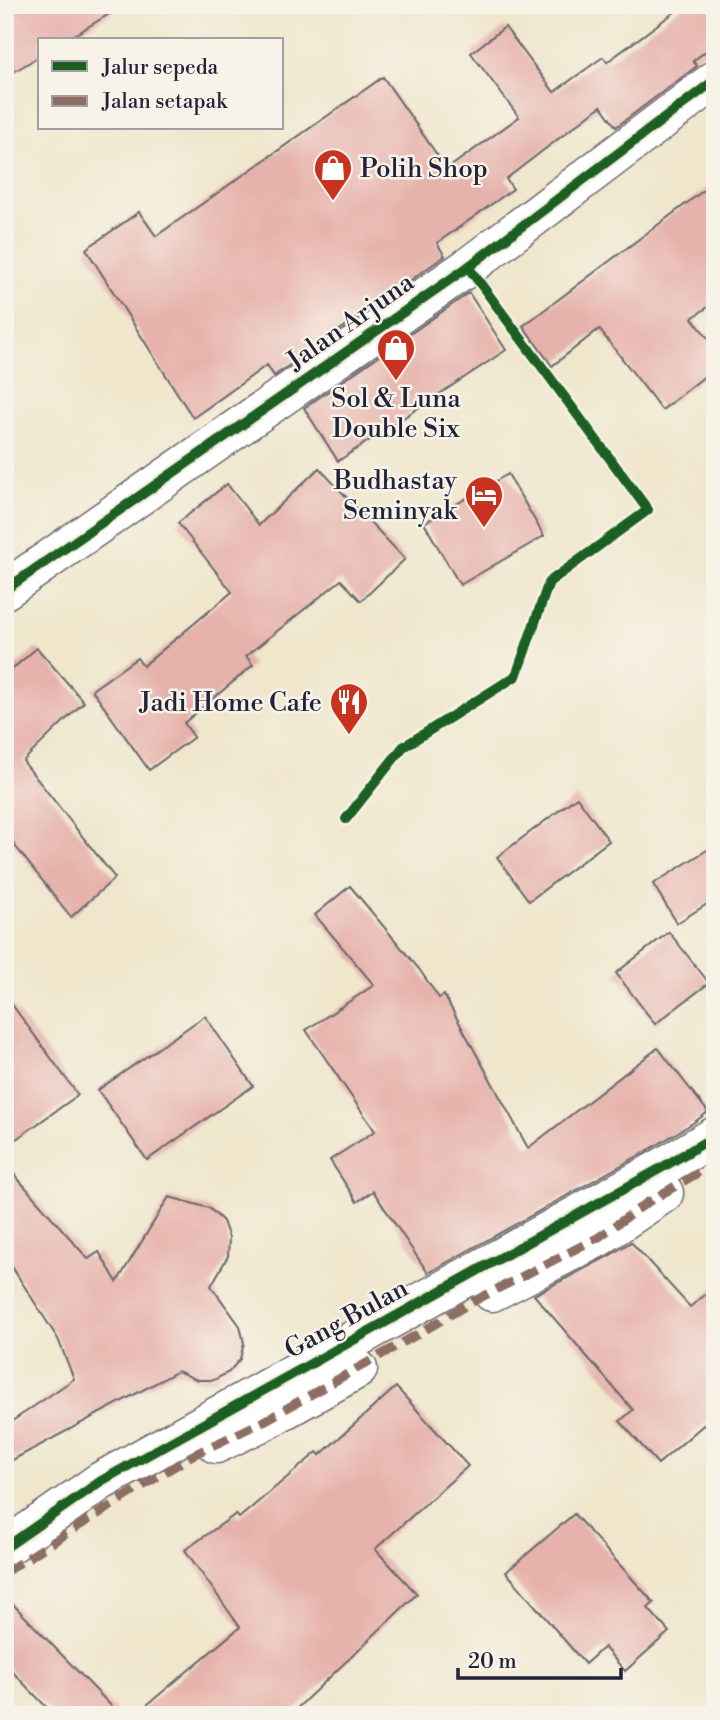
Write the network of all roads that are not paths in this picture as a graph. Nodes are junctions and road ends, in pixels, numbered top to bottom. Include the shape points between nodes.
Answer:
1 (715, 80) edge
2 (5, 590) edge
3 (715, 1136) edge
4 (715, 1163) edge
5 (5, 1548) edge
6 (5, 1572) edge

1 - 2 street, Jalan Arjuna via 468,267
3 - 5 street, Gang Bulan via 101,1481
4 - 6 street via 599,1237 472,1302 266,1420 191,1456

